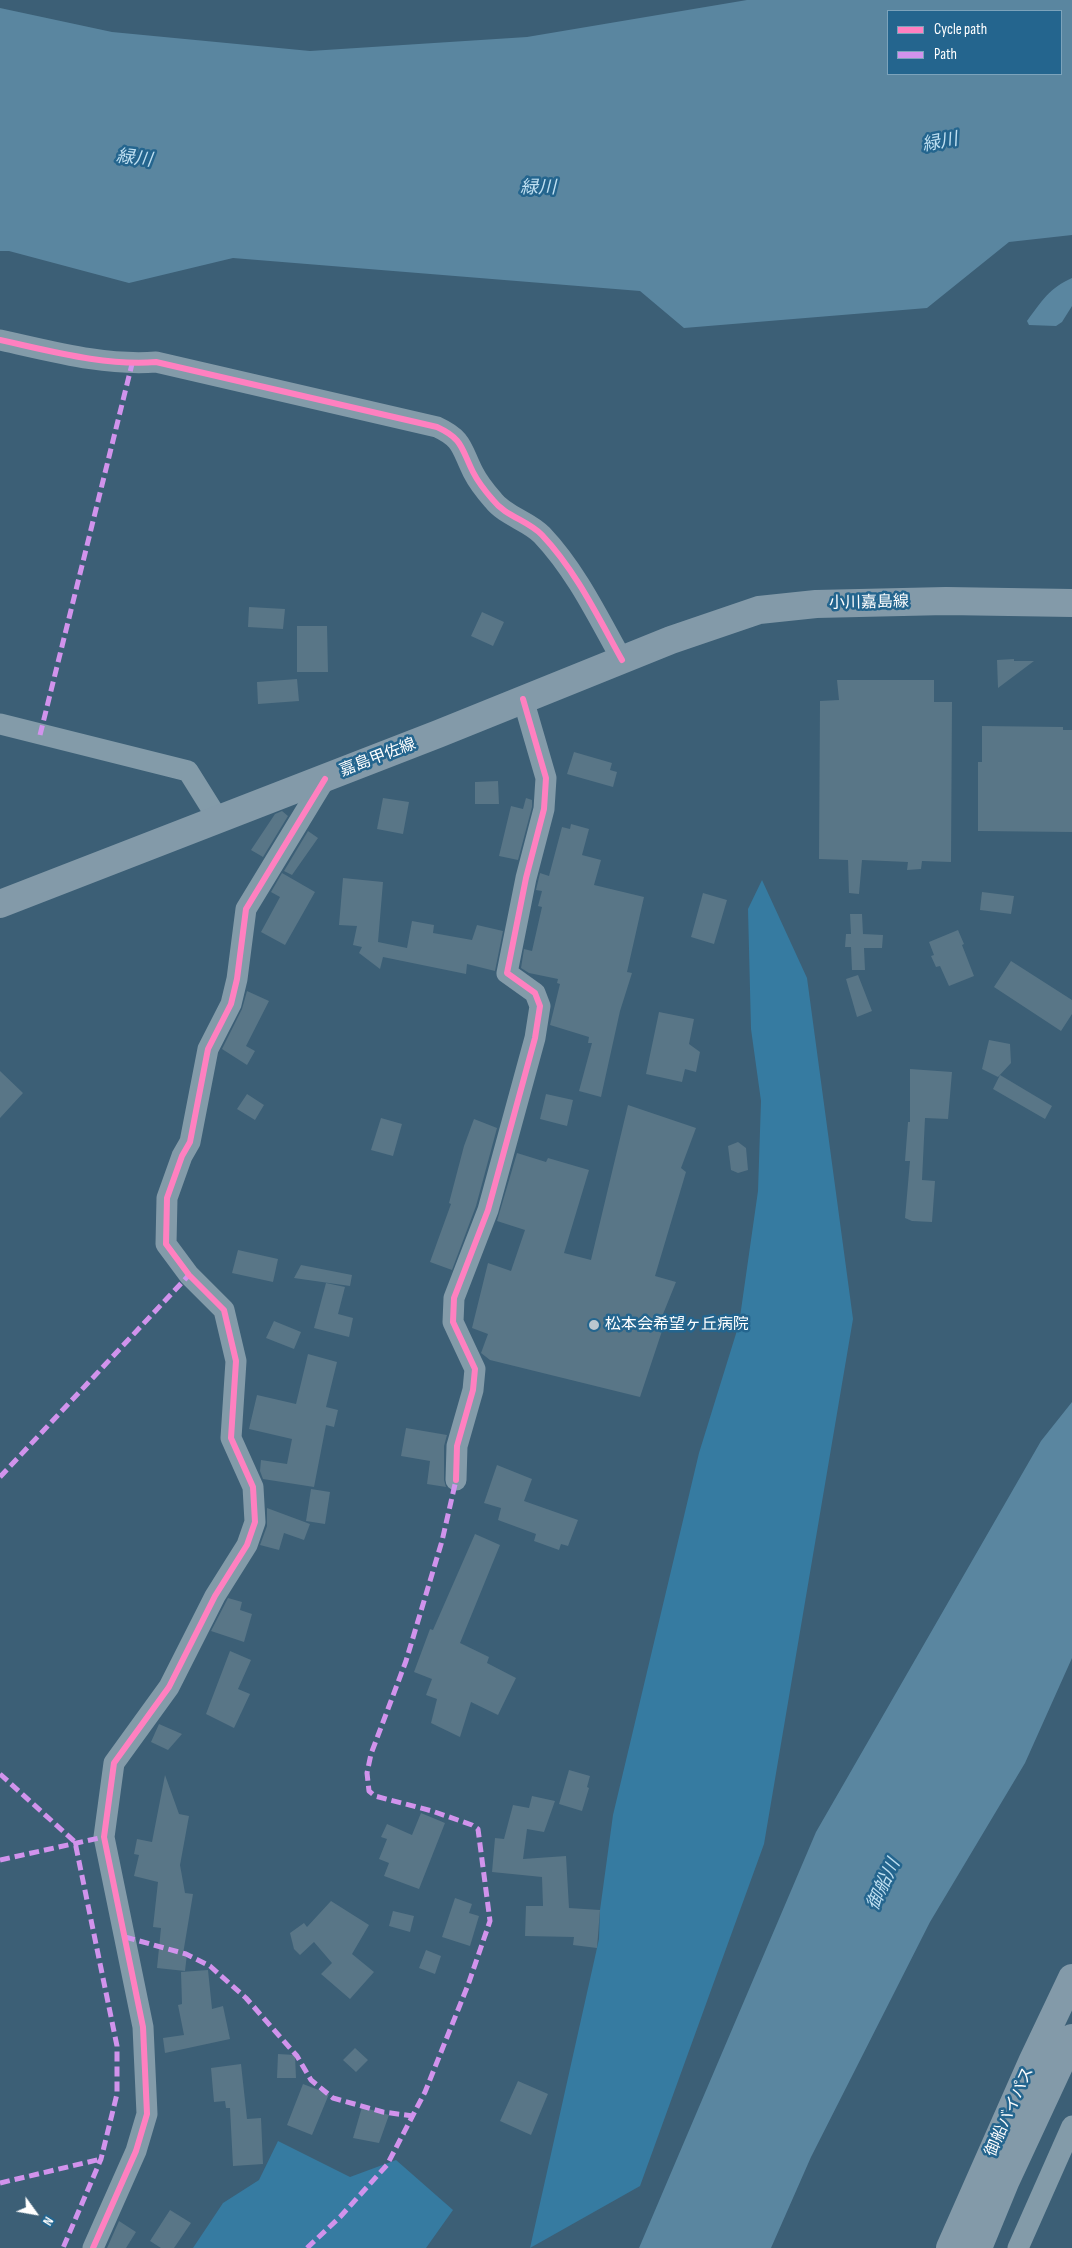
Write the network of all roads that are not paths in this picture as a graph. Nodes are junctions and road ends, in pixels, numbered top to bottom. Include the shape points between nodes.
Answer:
1 (0, 340) edge
2 (1072, 603) edge
3 (671, 640) joint
4 (622, 660) junction
5 (523, 699) junction
6 (0, 724) edge
7 (325, 779) junction
8 (218, 819) junction
9 (0, 904) edge
10 (456, 1480) dead end
11 (1072, 1978) edge
12 (1072, 2038) edge
13 (1072, 2126) edge
14 (93, 2248) edge
15 (950, 2248) edge
16 (978, 2248) edge
17 (1018, 2248) edge

1 - 4 street via 132,364 156,362 437,427 452,434 494,503 538,532 559,553
2 - 3 main road, 小川嘉島線 via 816,604 759,610
3 - 4 main road, 嘉島甲佐線
4 - 5 main road, 嘉島甲佐線
5 - 7 main road, 嘉島甲佐線
5 - 10 street via 546,778 544,809 507,973 535,993 540,1006 535,1038 488,1210 454,1298 453,1322 475,1369 473,1390 457,1446
6 - 8 street via 188,771
7 - 8 main road, 嘉島甲佐線
7 - 14 street via 246,909 231,1004 208,1049 190,1142 167,1198 166,1244 224,1310 236,1361 231,1438 252,1487 255,1522 247,1545 215,1596 169,1687 114,1763 104,1837 143,2027 147,2114 136,2151
8 - 9 main road, 嘉島甲佐線
11 - 15 main road, 御船バイパス
12 - 16 main road, 御船バイパス
13 - 17 street

